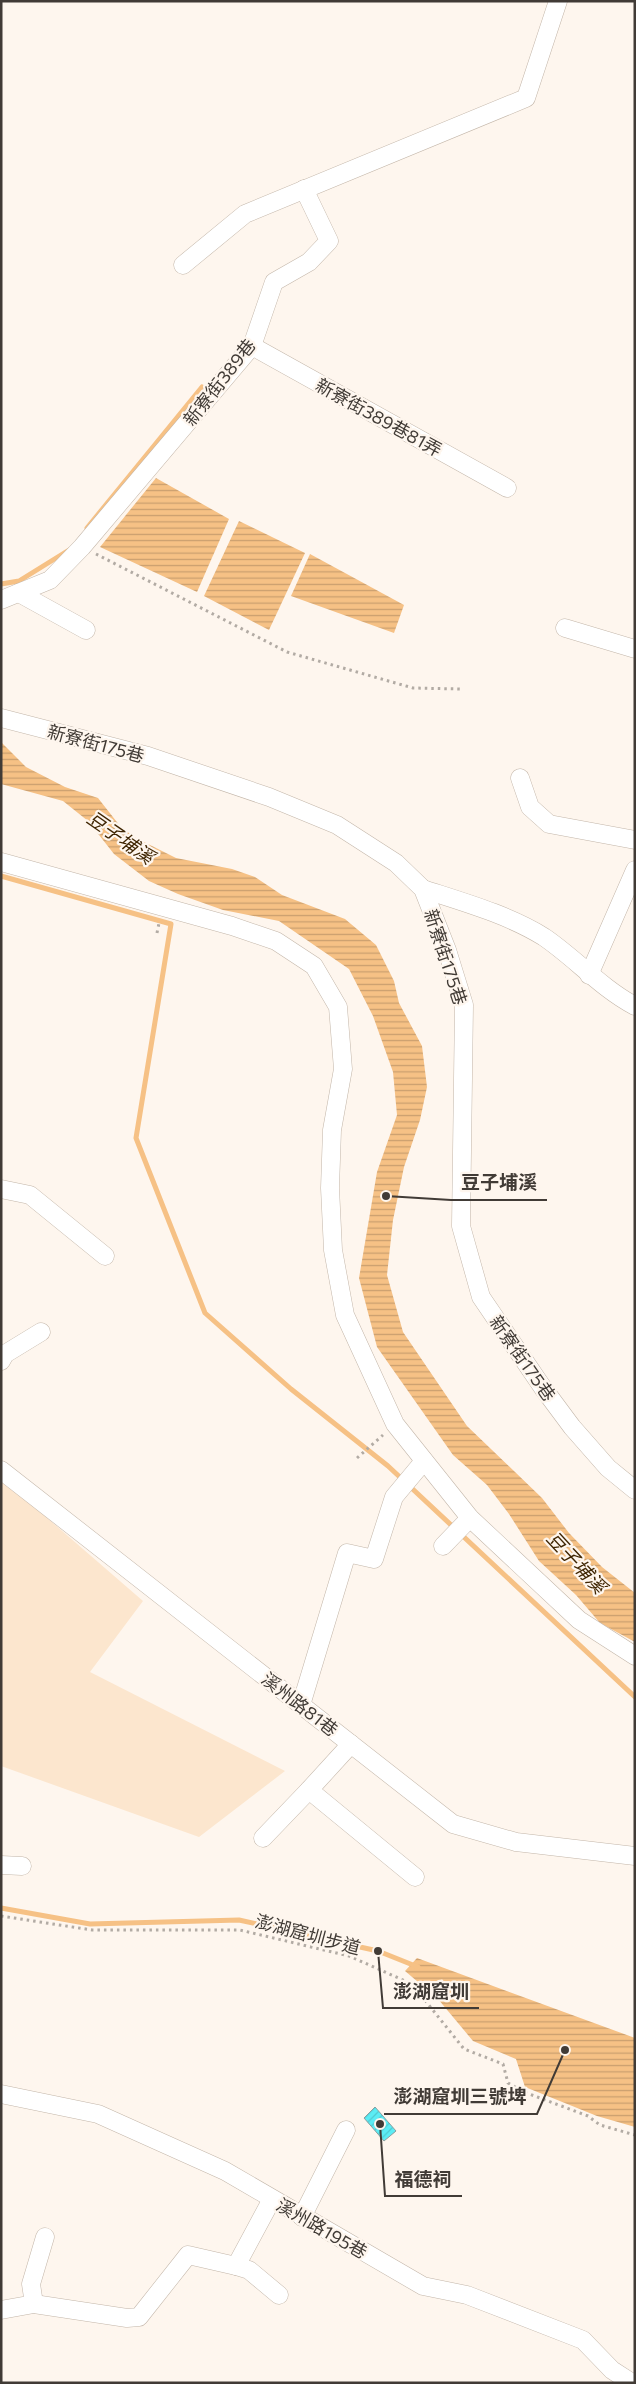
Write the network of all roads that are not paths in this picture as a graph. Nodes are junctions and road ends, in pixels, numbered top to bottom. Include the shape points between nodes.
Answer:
1 (558, 1) edge
2 (304, 189) junction
3 (183, 265) dead end
4 (252, 346) junction
5 (507, 488) dead end
6 (19, 593) junction
7 (1, 600) edge
8 (565, 628) dead end
9 (86, 630) dead end
10 (635, 649) edge
11 (1, 718) edge
12 (520, 778) dead end
13 (635, 840) edge
14 (1, 862) edge
15 (635, 870) edge
16 (424, 889) junction
17 (589, 975) junction
18 (635, 1006) edge
19 (1, 1189) edge
20 (105, 1256) dead end
21 (41, 1332) dead end
22 (1, 1361) edge
23 (424, 1461) junction
24 (1, 1470) edge
25 (635, 1490) edge
26 (635, 1656) edge
27 (301, 1705) junction
28 (351, 1744) junction
29 (309, 1790) junction
30 (263, 1838) dead end
31 (635, 1856) edge
32 (1, 1865) edge
33 (22, 1866) dead end
34 (414, 1877) dead end
35 (1, 2094) edge
36 (346, 2130) dead end
37 (272, 2199) junction
38 (302, 2217) junction
39 (45, 2237) dead end
40 (236, 2266) junction
41 (279, 2295) dead end
42 (34, 2304) junction
43 (1, 2310) edge
44 (632, 2383) edge

1 - 2 street via 526,98
2 - 3 street via 245,214
2 - 4 street, 新寮街389巷 via 329,241 308,262 274,282
4 - 5 street, 新寮街389巷81弄
4 - 6 street, 新寮街389巷 via 82,548 50,580
6 - 7 street, 新寮街389巷
6 - 9 street
8 - 10 street
11 - 16 street, 新寮街175巷 via 148,756 268,797 337,825 396,862
12 - 13 street via 530,807 549,824
14 - 23 street via 232,926 276,941 314,966 338,1007 343,1068 332,1130 330,1188 333,1250 345,1315 395,1424
15 - 17 street
16 - 17 street via 489,911 543,937
16 - 25 street, 新寮街175巷 via 448,950 464,1005 461,1226 481,1297 572,1427 608,1468
17 - 18 street
19 - 20 street via 30,1195
21 - 22 street via 5,1354
23 - 26 street via 457,1532
23 - 27 street via 394,1497 374,1559 347,1552
24 - 27 street, 溪州路81巷
27 - 28 street, 溪州路81巷
28 - 29 street
28 - 31 street, 溪州路81巷 via 453,1824 516,1842
29 - 30 street
29 - 34 street
32 - 33 street
35 - 37 street, 溪州路195巷 via 98,2114 225,2171
36 - 38 street
37 - 38 street, 溪州路195巷
37 - 40 street
38 - 44 street, 溪州路195巷 via 423,2286 467,2295 583,2340 612,2370
39 - 42 street via 31,2284
40 - 41 street via 249,2270
40 - 42 street via 188,2255 139,2317
42 - 43 street

